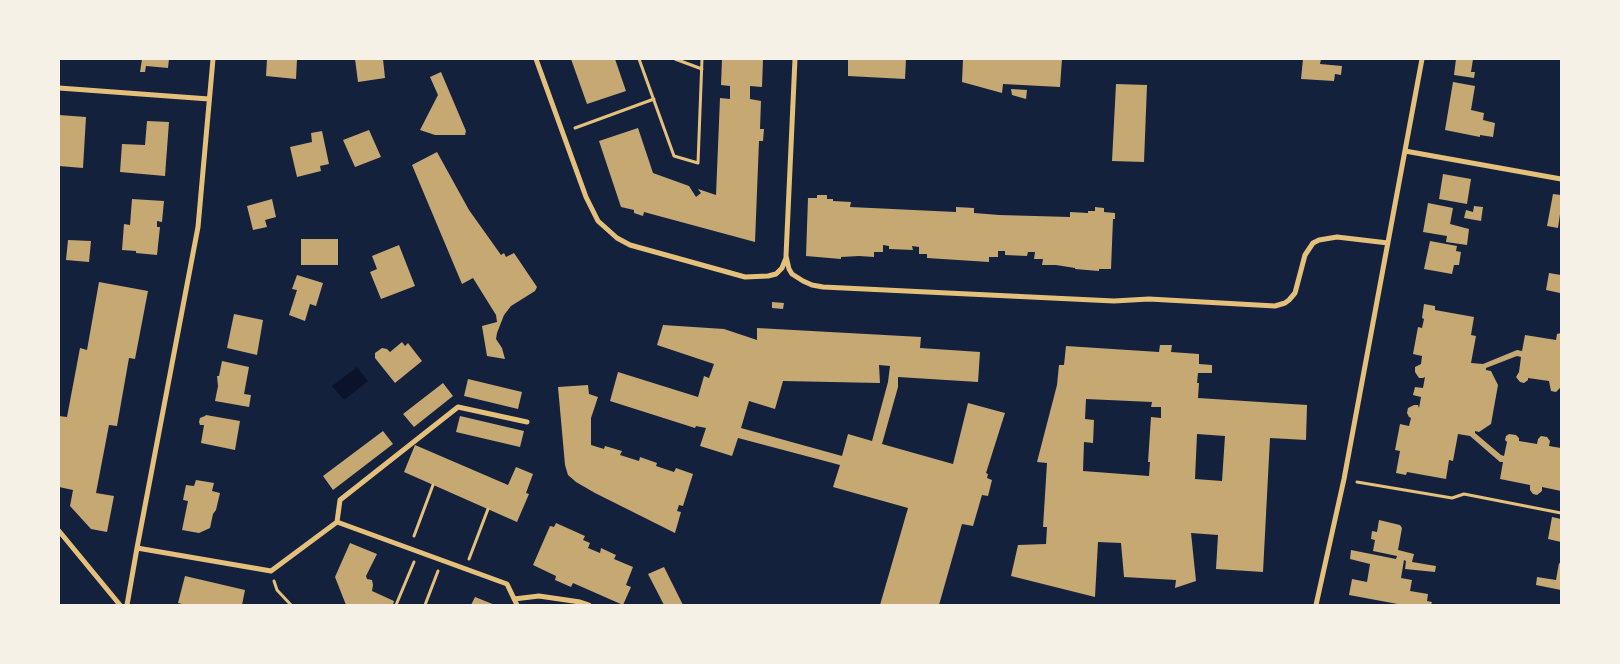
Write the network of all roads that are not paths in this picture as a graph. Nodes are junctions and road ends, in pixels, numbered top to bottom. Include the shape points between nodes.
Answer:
1 (213, 59) edge
2 (536, 59) edge
3 (795, 59) edge
4 (1422, 59) edge
5 (59, 88) edge
6 (209, 99) junction
7 (1405, 151) junction
8 (1561, 179) edge
9 (1388, 243) junction
10 (786, 256) junction
11 (527, 422) dead end
12 (337, 522) junction
13 (59, 531) edge
14 (137, 548) junction
15 (514, 599) junction
16 (120, 605) edge
17 (127, 605) edge
18 (517, 605) edge
19 (589, 605) edge
20 (1316, 605) edge

1 - 6 street
2 - 10 street via 586,197 598,221 617,238 630,245 745,278 776,274
3 - 10 street
4 - 7 street
5 - 6 street
6 - 14 street via 198,227
7 - 8 street
7 - 9 street
9 - 10 street via 1337,237 1313,243 1304,255 1295,293 1281,305 1149,299 1114,301 823,287 792,274
9 - 20 street via 1344,479
11 - 12 street via 458,407 340,500
12 - 14 street via 271,571
12 - 15 street via 508,584
13 - 16 street
14 - 17 street
15 - 18 street
15 - 19 street via 539,596

